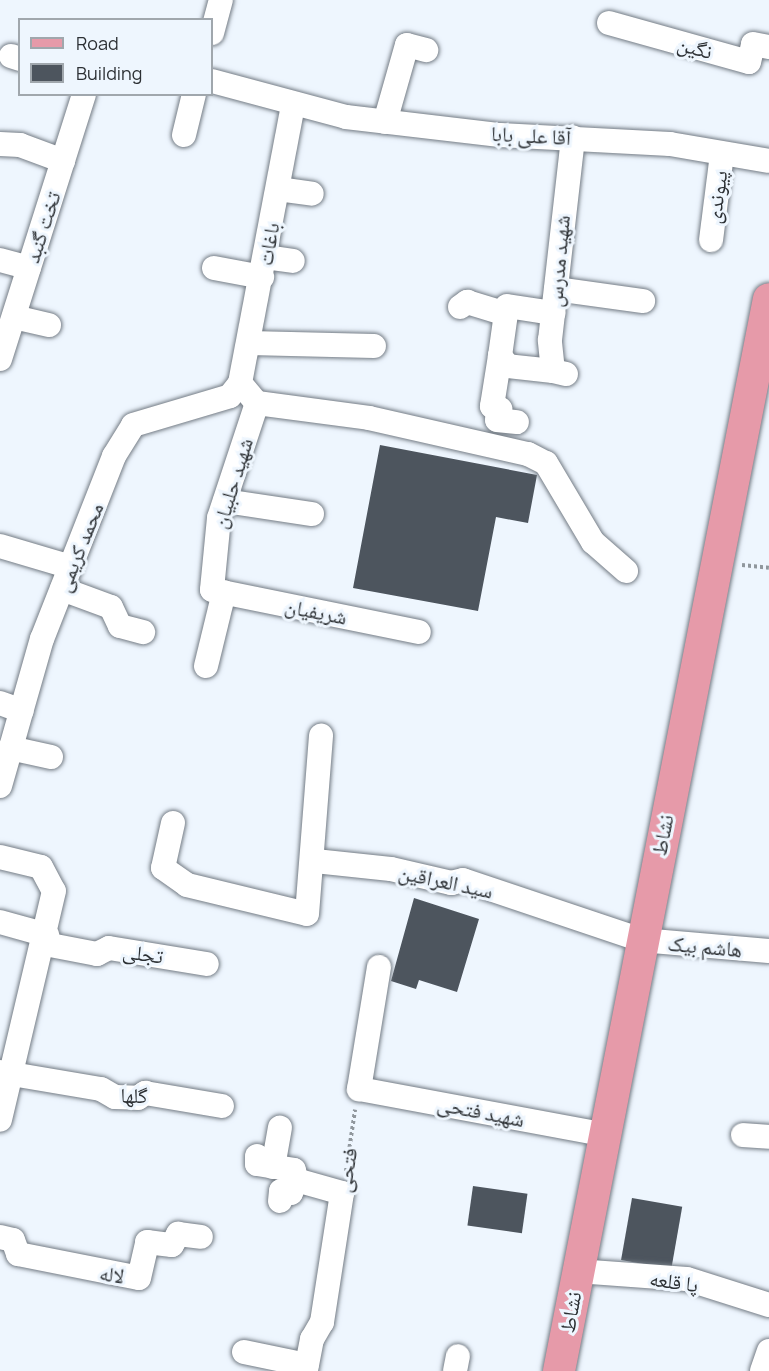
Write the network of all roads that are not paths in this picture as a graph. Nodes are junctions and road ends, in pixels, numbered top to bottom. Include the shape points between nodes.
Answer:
1 (221, 0) edge
2 (609, 23) dead end
3 (213, 29) edge
4 (769, 47) edge
5 (426, 50) dead end
6 (213, 81) edge
7 (83, 96) edge
8 (194, 96) edge
9 (293, 104) junction
10 (386, 122) junction
11 (184, 135) dead end
12 (573, 137) junction
13 (0, 144) edge
14 (722, 153) junction
15 (63, 161) junction
16 (769, 161) edge
17 (278, 189) junction
18 (312, 194) dead end
19 (711, 240) dead end
20 (0, 260) edge
21 (293, 261) dead end
22 (264, 267) junction
23 (29, 268) junction
24 (214, 268) dead end
25 (556, 289) junction
26 (769, 299) edge
27 (643, 301) dead end
28 (460, 307) dead end
29 (553, 313) junction
30 (506, 314) junction
31 (14, 316) junction
32 (49, 325) dead end
33 (249, 343) junction
34 (374, 346) dead end
35 (0, 358) edge
36 (494, 359) junction
37 (240, 383) junction
38 (257, 403) junction
39 (517, 422) dead end
40 (225, 501) junction
41 (312, 514) dead end
42 (0, 546) edge
43 (71, 567) junction
44 (626, 571) dead end
45 (62, 589) junction
46 (218, 591) junction
47 (143, 632) dead end
48 (419, 632) dead end
49 (206, 666) dead end
50 (11, 707) edge
51 (321, 736) dead end
52 (10, 748) junction
53 (51, 757) dead end
54 (0, 786) edge
55 (173, 823) dead end
56 (0, 857) edge
57 (315, 861) junction
58 (0, 922) edge
59 (46, 940) junction
60 (641, 940) junction
61 (769, 951) edge
62 (207, 964) dead end
63 (379, 967) dead end
64 (5, 1074) edge
65 (222, 1106) dead end
66 (0, 1120) edge
67 (280, 1128) dead end
68 (602, 1134) junction
69 (743, 1135) dead end
70 (769, 1137) edge
71 (296, 1180) junction
72 (280, 1201) dead end
73 (0, 1237) edge
74 (201, 1237) dead end
75 (577, 1271) junction
76 (769, 1305) edge
77 (769, 1351) edge
78 (244, 1352) dead end
79 (307, 1368) edge
80 (559, 1371) edge
81 (763, 1371) edge

1 - 3 street
2 - 4 street, نگین via 749,62 753,44
5 - 10 street via 406,45
6 - 9 street, آقا علی بابا
7 - 15 street, تخت گنبد
8 - 11 street
9 - 10 street, آقا علی بابا
9 - 17 street, باغات
10 - 12 street, آقا علی بابا via 500,135
12 - 14 street, آقا علی بابا
12 - 25 street, شهید مدرس
13 - 15 street
14 - 16 street, آقا علی بابا
14 - 19 street, پیوندی
15 - 23 street, تخت گنبد
17 - 18 street
17 - 22 street, باغات
20 - 23 street
21 - 22 street
22 - 24 street
22 - 33 street, باغات
23 - 31 street, تخت گنبد
25 - 27 street
25 - 29 street, شهید مدرس
26 - 60 main road, نشاط
28 - 30 street via 467,302
29 - 30 street via 508,306
29 - 36 street, شهید مدرس via 560,373 508,366
30 - 36 street
31 - 32 street
31 - 35 street, تخت گنبد
33 - 34 street
33 - 37 street, باغات
36 - 39 street via 492,406 500,409 497,420
37 - 38 street
37 - 43 street, محمد کریمی via 230,396 133,424 114,456
38 - 40 street, شهید حلبیان
38 - 44 street via 369,418 528,454 546,463 593,542
40 - 41 street
40 - 46 street, شهید حلبیان via 213,547
42 - 43 street
43 - 45 street, محمد کریمی
45 - 47 street via 111,607 120,626
45 - 50 street, محمد کریمی
46 - 48 street, شریفیان
46 - 49 street, شهید حلبیان
50 - 52 street, محمد کریمی
51 - 57 street
52 - 53 street
52 - 54 street, محمد کریمی
55 - 57 street via 163,868 187,885 307,914
56 - 59 street via 41,867 50,877 54,891
57 - 60 street, سید العراقین via 391,869 451,883 463,880
58 - 59 street, تجلی
59 - 62 street, تجلی via 97,954 109,948
59 - 64 street
60 - 61 street, هاشم بیک
60 - 68 main road, نشاط
63 - 68 street, شهید فتحی via 359,1089
64 - 65 street, گلها via 101,1089 115,1097 138,1098 145,1093
64 - 66 street
67 - 71 street via 265,1162 294,1170
68 - 75 main road, نشاط
69 - 70 street
71 - 72 street via 291,1193 281,1191
71 - 79 street, فتحی via 342,1193 322,1323
73 - 74 street, لاله via 13,1240 18,1254 139,1278 147,1242 172,1245 178,1234
75 - 76 street, پا قلعه via 687,1279
75 - 80 main road, نشاط
77 - 81 street
78 - 79 street

